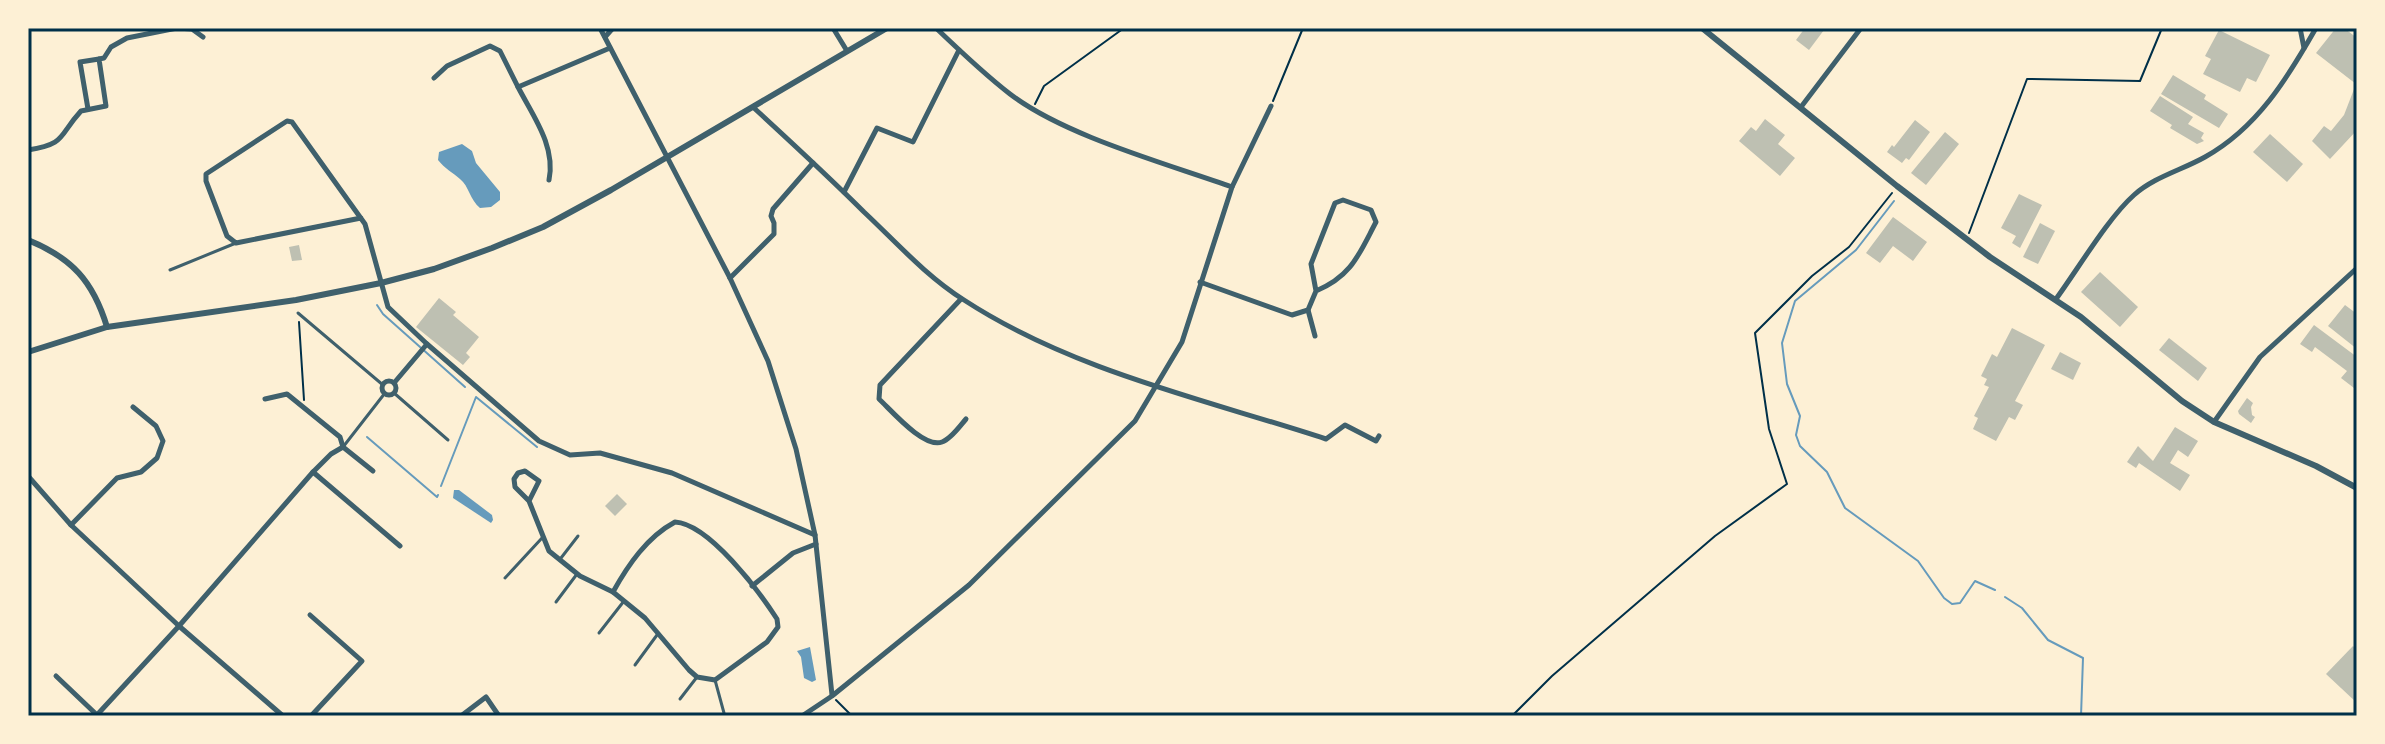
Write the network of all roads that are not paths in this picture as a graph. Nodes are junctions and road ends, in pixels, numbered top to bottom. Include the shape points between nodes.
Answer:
1 (600, 28) edge
2 (613, 28) edge
3 (833, 28) edge
4 (887, 28) edge
5 (936, 28) edge
6 (1702, 28) edge
7 (1861, 28) edge
8 (2300, 28) edge
9 (2316, 28) edge
10 (203, 37) dead end
11 (605, 37) junction
12 (610, 48) junction
13 (2304, 49) junction
14 (959, 50) junction
15 (847, 51) junction
16 (99, 59) junction
17 (434, 78) dead end
18 (518, 87) junction
19 (1271, 106) road end
20 (1801, 107) junction
21 (754, 108) junction
22 (88, 109) junction
23 (28, 150) edge
24 (666, 158) junction
25 (813, 163) junction
26 (549, 180) dead end
27 (1232, 187) junction
28 (844, 192) junction
29 (361, 218) junction
30 (28, 240) edge
31 (236, 243) junction
32 (2357, 268) edge
33 (170, 270) dead end
34 (730, 278) junction
35 (1200, 282) junction
36 (381, 283) junction
37 (1316, 291) junction
38 (961, 299) junction
39 (2056, 299) junction
40 (1308, 310) junction
41 (298, 313) road end
42 (107, 327) junction
43 (1315, 336) dead end
44 (427, 344) junction
45 (30, 351) edge
46 (394, 383) junction
47 (383, 385) junction
48 (1157, 387) junction
49 (385, 393) junction
50 (394, 393) junction
51 (265, 399) dead end
52 (133, 407) dead end
53 (966, 419) dead end
54 (2214, 422) junction
55 (1379, 436) dead end
56 (448, 440) dead end
57 (343, 447) junction
58 (373, 471) dead end
59 (313, 472) junction
60 (28, 476) edge
61 (2357, 488) edge
62 (529, 501) junction
63 (71, 525) junction
64 (815, 535) junction
65 (578, 536) dead end
66 (542, 538) junction
67 (816, 544) junction
68 (400, 546) dead end
69 (559, 561) junction
70 (577, 574) junction
71 (505, 578) dead end
72 (752, 586) junction
73 (613, 592) junction
74 (624, 601) junction
75 (556, 602) dead end
76 (310, 615) dead end
77 (179, 626) junction
78 (659, 632) junction
79 (599, 633) dead end
80 (635, 665) dead end
81 (56, 676) dead end
82 (697, 677) junction
83 (715, 680) junction
84 (832, 696) junction
85 (680, 699) dead end
86 (724, 713) dead end
87 (97, 716) edge
88 (283, 716) edge
89 (311, 716) edge
90 (461, 716) edge
91 (499, 716) edge
92 (802, 716) edge

1 - 11 street
2 - 11 street
3 - 15 street
4 - 15 street
5 - 14 street
6 - 20 street
7 - 20 street
8 - 13 street
9 - 13 street
10 - 16 street via 177,28 127,38
11 - 12 street
12 - 18 street
12 - 24 street
13 - 39 street via 2285,82 2235,137 2130,199
14 - 27 street via 1032,108 1106,142
14 - 28 street via 913,142 877,128
15 - 21 street
16 - 22 street via 106,106
16 - 22 street via 80,62
17 - 18 street via 490,46 500,51
18 - 26 street via 547,143
19 - 27 street
20 - 39 street via 1967,239
21 - 24 street
21 - 25 street
22 - 23 street via 55,144
24 - 34 street
24 - 36 street via 543,227 434,269
25 - 28 street
25 - 34 street via 773,209 774,234
27 - 35 street
28 - 38 street
29 - 31 street
29 - 31 street via 296,125 287,121 206,174 227,236
29 - 36 street
30 - 42 street via 75,266
31 - 33 lane
32 - 54 street via 2260,357
34 - 64 street via 768,361 796,449
35 - 40 street via 1292,315
35 - 48 street via 1182,342
36 - 42 street
36 - 44 street via 388,307
37 - 37 street via 1351,269 1376,222 1371,210 1343,200 1335,203 1311,264
37 - 40 street
38 - 48 street via 1038,340
38 - 53 street via 880,385 879,399 918,436 934,443 944,442
39 - 54 street
40 - 43 street
41 - 47 lane
42 - 45 street
44 - 46 street
44 - 64 street via 539,441 570,455 600,453 672,473
46 - 47 street
46 - 50 street
47 - 49 street
48 - 55 street via 1326,439 1345,425 1376,441
48 - 84 street via 1135,421 969,585
49 - 50 street
49 - 57 lane
50 - 56 lane
51 - 57 street via 287,394 340,437
52 - 63 street via 156,426 163,441 157,458 141,472 117,478
54 - 61 street
57 - 58 street
57 - 59 street
59 - 68 street
59 - 77 street
60 - 63 street
62 - 62 street via 539,481 525,471 514,479 515,487
62 - 66 street
63 - 77 street
64 - 67 street
65 - 69 lane
66 - 69 street
66 - 71 lane
67 - 72 street via 793,553
67 - 84 street
69 - 70 street
70 - 73 street
70 - 75 lane
72 - 73 street via 723,550 675,522 644,547
72 - 83 street via 778,627 767,642
73 - 74 street
74 - 78 street
74 - 79 lane
76 - 89 street via 362,661
77 - 87 street
77 - 88 street
78 - 80 lane
78 - 82 street
81 - 87 street
82 - 83 street
82 - 85 lane
83 - 86 lane
84 - 92 street
90 - 91 street via 486,697

